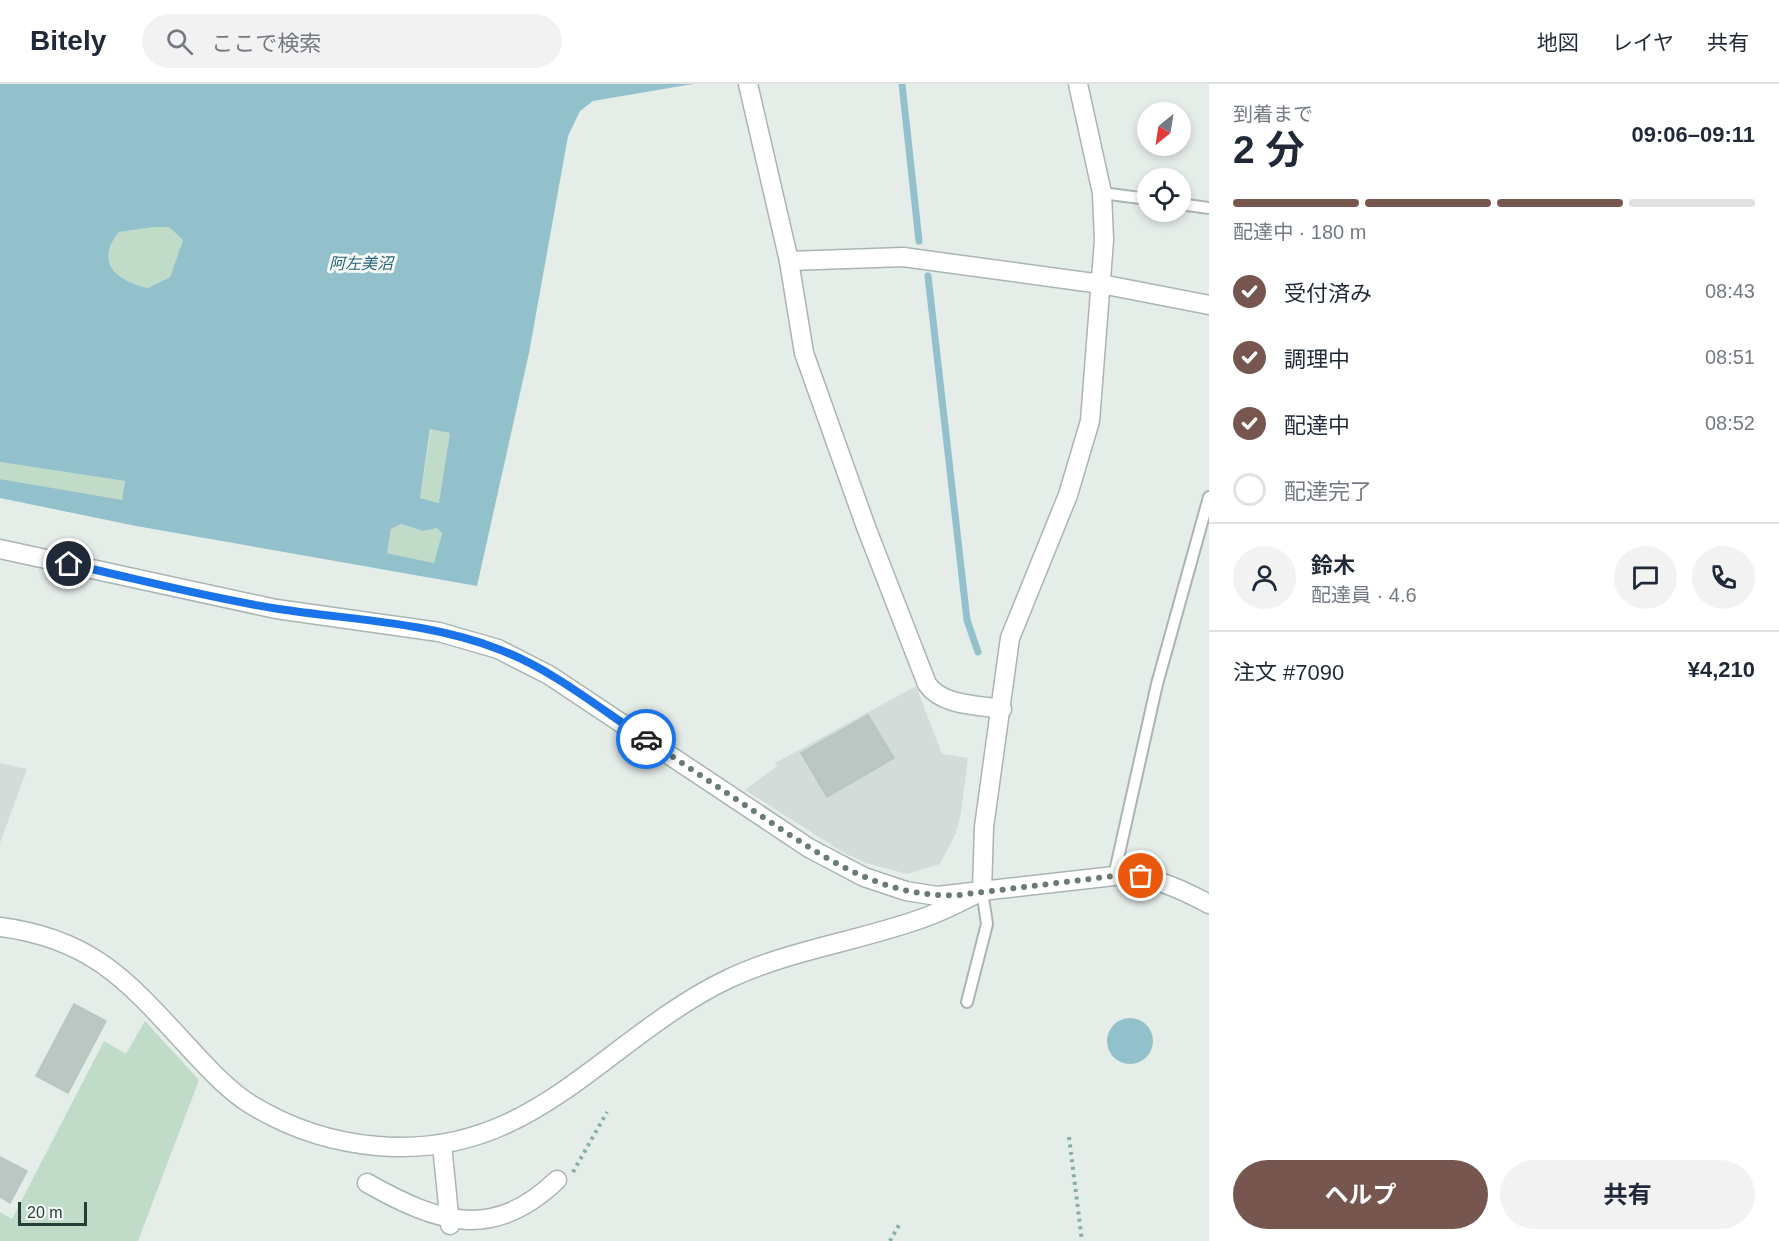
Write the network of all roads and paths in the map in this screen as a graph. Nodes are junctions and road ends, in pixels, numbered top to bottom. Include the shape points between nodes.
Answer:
1 (748, 84) edge
2 (1078, 84) edge
3 (1102, 193) junction
4 (1137, 198) edge
5 (1191, 206) edge
6 (1209, 208) edge
7 (789, 261) junction
8 (1101, 284) junction
9 (1209, 305) edge
10 (1209, 497) edge
11 (0, 549) edge
12 (1002, 709) junction
13 (1114, 876) junction
14 (982, 891) junction
15 (1209, 904) edge
16 (0, 927) edge
17 (967, 1002) dead end
18 (607, 1112) dead end
19 (1069, 1137) dead end
20 (442, 1145) junction
21 (557, 1180) joint
22 (367, 1183) dead end
23 (450, 1225) junction
24 (899, 1225) dead end
25 (890, 1241) edge
26 (1082, 1241) edge

1 - 7 street
2 - 3 street
3 - 4 lane
3 - 8 street
5 - 6 lane
7 - 8 street via 903,257
7 - 12 street via 804,353 927,684 943,699
8 - 9 street
8 - 12 street via 1090,421 1068,495 1010,638
10 - 13 lane via 1157,684
11 - 14 street via 276,609 439,632 498,649 549,675 840,866 906,891 937,896
12 - 14 street via 984,827
13 - 14 street
13 - 15 street via 1153,878
14 - 17 lane via 987,924
14 - 20 street via 926,917 790,955 727,980 665,1016 535,1111 504,1126
16 - 20 street via 47,936 100,960 133,988 216,1076 247,1102 277,1119 342,1142 405,1148
18 - 21 path via 570,1176
19 - 26 path
20 - 23 street
21 - 23 street via 503,1225 486,1230
22 - 23 street
24 - 25 path

